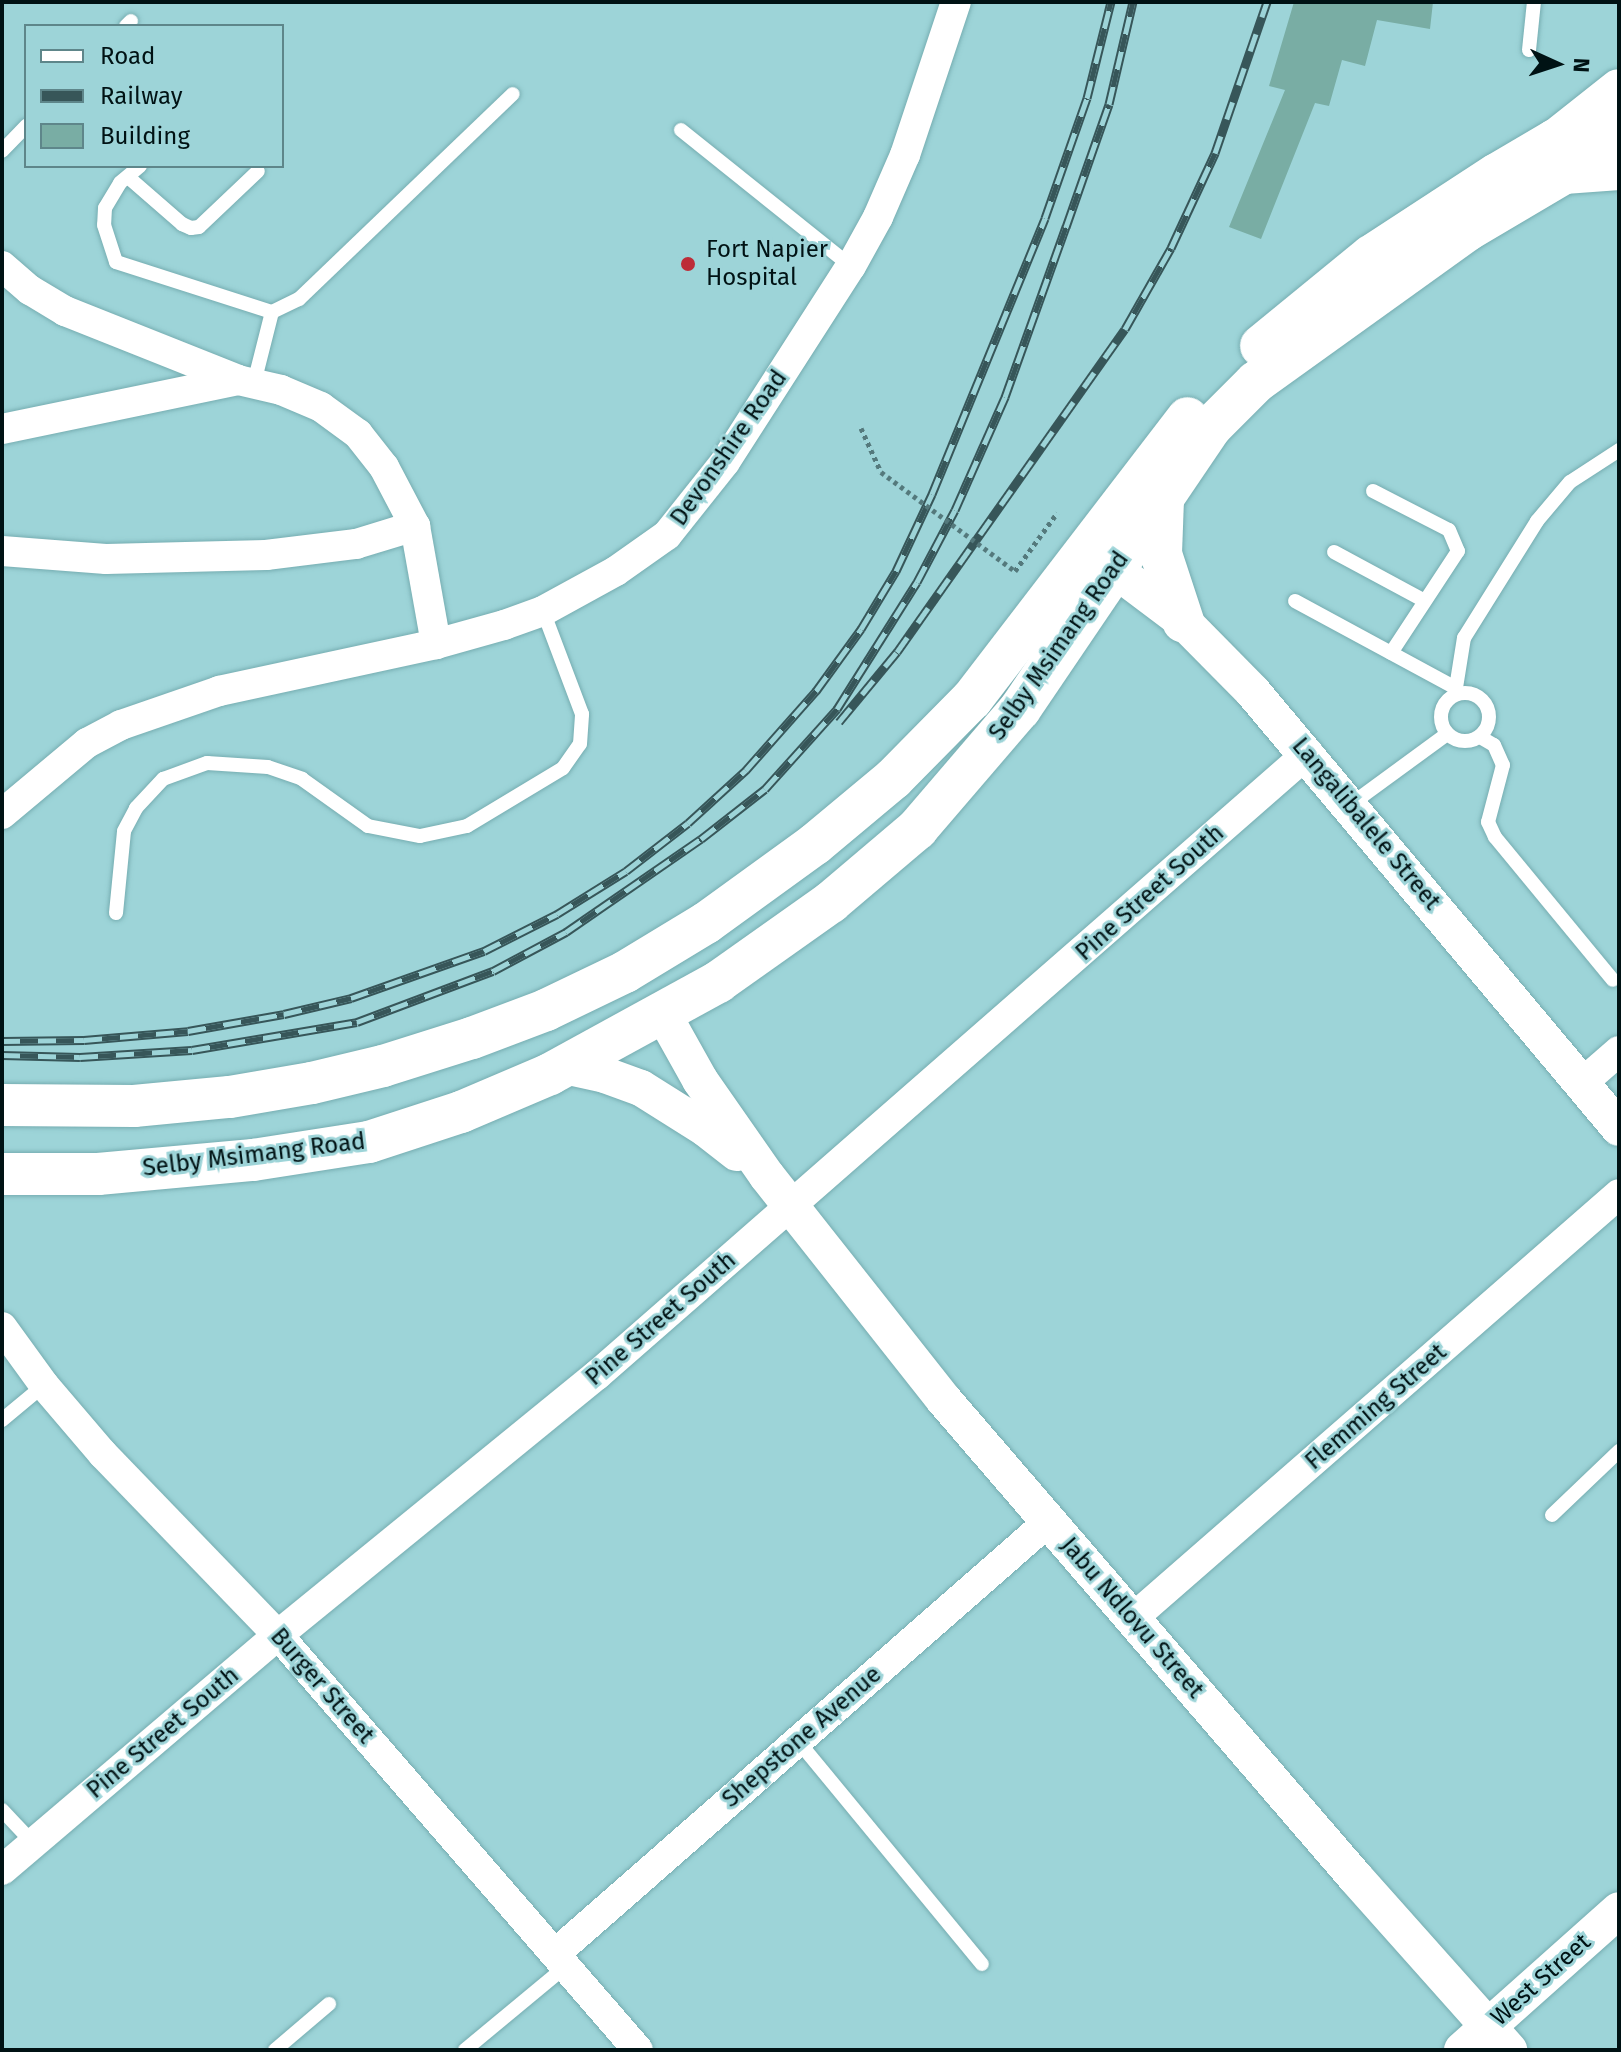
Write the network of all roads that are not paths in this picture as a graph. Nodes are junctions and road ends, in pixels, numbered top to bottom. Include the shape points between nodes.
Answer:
1 (956, 2) edge
2 (1534, 2) edge
3 (1529, 50) dead end
4 (1619, 90) edge
5 (513, 94) dead end
6 (24, 128) edge
7 (1619, 129) edge
8 (681, 130) dead end
9 (1555, 140) junction
10 (2, 151) edge
11 (138, 168) edge
12 (1619, 169) edge
13 (258, 171) dead end
14 (128, 177) junction
15 (2, 266) edge
16 (851, 266) junction
17 (272, 312) junction
18 (246, 382) junction
19 (2, 429) edge
20 (1619, 450) edge
21 (1373, 491) dead end
22 (1163, 499) junction
23 (415, 526) junction
24 (2, 551) edge
25 (1334, 552) dead end
26 (1101, 559) junction
27 (1295, 601) dead end
28 (1425, 601) junction
29 (543, 611) junction
30 (1183, 621) junction
31 (436, 644) junction
32 (1391, 653) junction
33 (1455, 691) junction
34 (1447, 734) junction
35 (1480, 737) junction
36 (1308, 753) junction
37 (1350, 805) junction
38 (2, 814) edge
39 (116, 913) dead end
40 (1613, 980) dead end
41 (662, 1012) junction
42 (1619, 1051) edge
43 (564, 1066) junction
44 (1581, 1084) junction
45 (2, 1105) edge
46 (1619, 1128) edge
47 (767, 1176) junction
48 (5, 1178) edge
49 (1619, 1194) edge
50 (792, 1205) junction
51 (2, 1327) edge
52 (44, 1385) junction
53 (2, 1420) edge
54 (1619, 1451) edge
55 (1552, 1515) dead end
56 (1048, 1522) junction
57 (1132, 1619) junction
58 (278, 1635) junction
59 (798, 1741) junction
60 (2, 1810) edge
61 (33, 1843) junction
62 (2, 1870) edge
63 (1619, 1910) edge
64 (561, 1959) junction
65 (982, 1964) dead end
66 (329, 2004) dead end
67 (1486, 2042) edge
68 (275, 2050) edge
69 (465, 2050) edge
70 (638, 2050) edge

1 - 16 street, Devonshire Road via 905,155
2 - 3 lane
4 - 9 main road
5 - 17 lane via 299,299
6 - 10 lane
7 - 9 main road, Selby Msimang Road
8 - 16 lane
9 - 26 main road, Selby Msimang Road via 1371,256 1237,366 1171,439
11 - 14 lane
12 - 22 main road, Selby Msimang Road via 1564,173 1466,231 1321,333 1256,382 1210,428
13 - 14 lane via 199,227 191,228
14 - 17 lane via 105,208 108,245 116,262
15 - 18 street via 65,311
16 - 29 street, Devonshire Road via 725,462 667,535 616,571
17 - 18 lane
18 - 19 street
18 - 23 street via 321,407 358,434 384,467
20 - 33 lane via 1570,482 1537,521 1464,638
21 - 28 lane via 1449,530 1455,539 1458,551
22 - 26 main road, Selby Msimang Road
22 - 30 main road via 1161,554
23 - 24 street via 356,544 266,555 106,559
23 - 31 street
25 - 28 lane
26 - 30 street, Langalibalele Street
26 - 41 main road, Selby Msimang Road via 1020,709 917,829 831,902 718,982
26 - 45 main road, Selby Msimang Road via 893,779 718,914 625,972 472,1038 312,1083 134,1106
27 - 32 lane
28 - 32 lane
29 - 31 street, Devonshire Road
29 - 39 lane via 582,714 580,744 563,768 467,826 420,836 368,826 302,779 268,767 207,763 163,779 136,808 124,831
30 - 36 street, Langalibalele Street
31 - 38 street, Devonshire Road via 219,691 121,725 87,743
32 - 33 lane
33 - 34 lane via 1440,712
33 - 35 lane via 1486,704 1490,715
34 - 35 lane via 1469,741
34 - 37 lane
35 - 40 lane via 1494,745 1503,765 1488,822 1495,837
36 - 37 street, Langalibalele Street
36 - 50 street, Pine Street South
37 - 44 street, Langalibalele Street
41 - 43 main road, Selby Msimang Road
41 - 47 street, Jabu Ndlovu Street via 700,1080
42 - 44 street
43 - 47 street, Jabu Ndlovu Street via 641,1088
43 - 48 main road, Selby Msimang Road via 461,1112 369,1142 253,1160
44 - 46 street, Langalibalele Street
47 - 50 street, Jabu Ndlovu Street
49 - 57 street, Flemming Street
50 - 56 street, Jabu Ndlovu Street via 944,1400
50 - 58 street, Pine Street South via 597,1375
51 - 52 street, Burger Street
52 - 53 lane
52 - 58 street, Burger Street via 103,1454
54 - 55 lane
56 - 57 street, Jabu Ndlovu Street
56 - 59 street, Shepstone Avenue
57 - 67 street, Jabu Ndlovu Street
58 - 61 street, Pine Street South
58 - 64 street, Burger Street
59 - 64 street, Shepstone Avenue
59 - 65 lane
60 - 61 lane
61 - 62 street, Pine Street South
63 - 67 street, West Street
64 - 69 lane
64 - 70 street, Burger Street
66 - 68 lane

